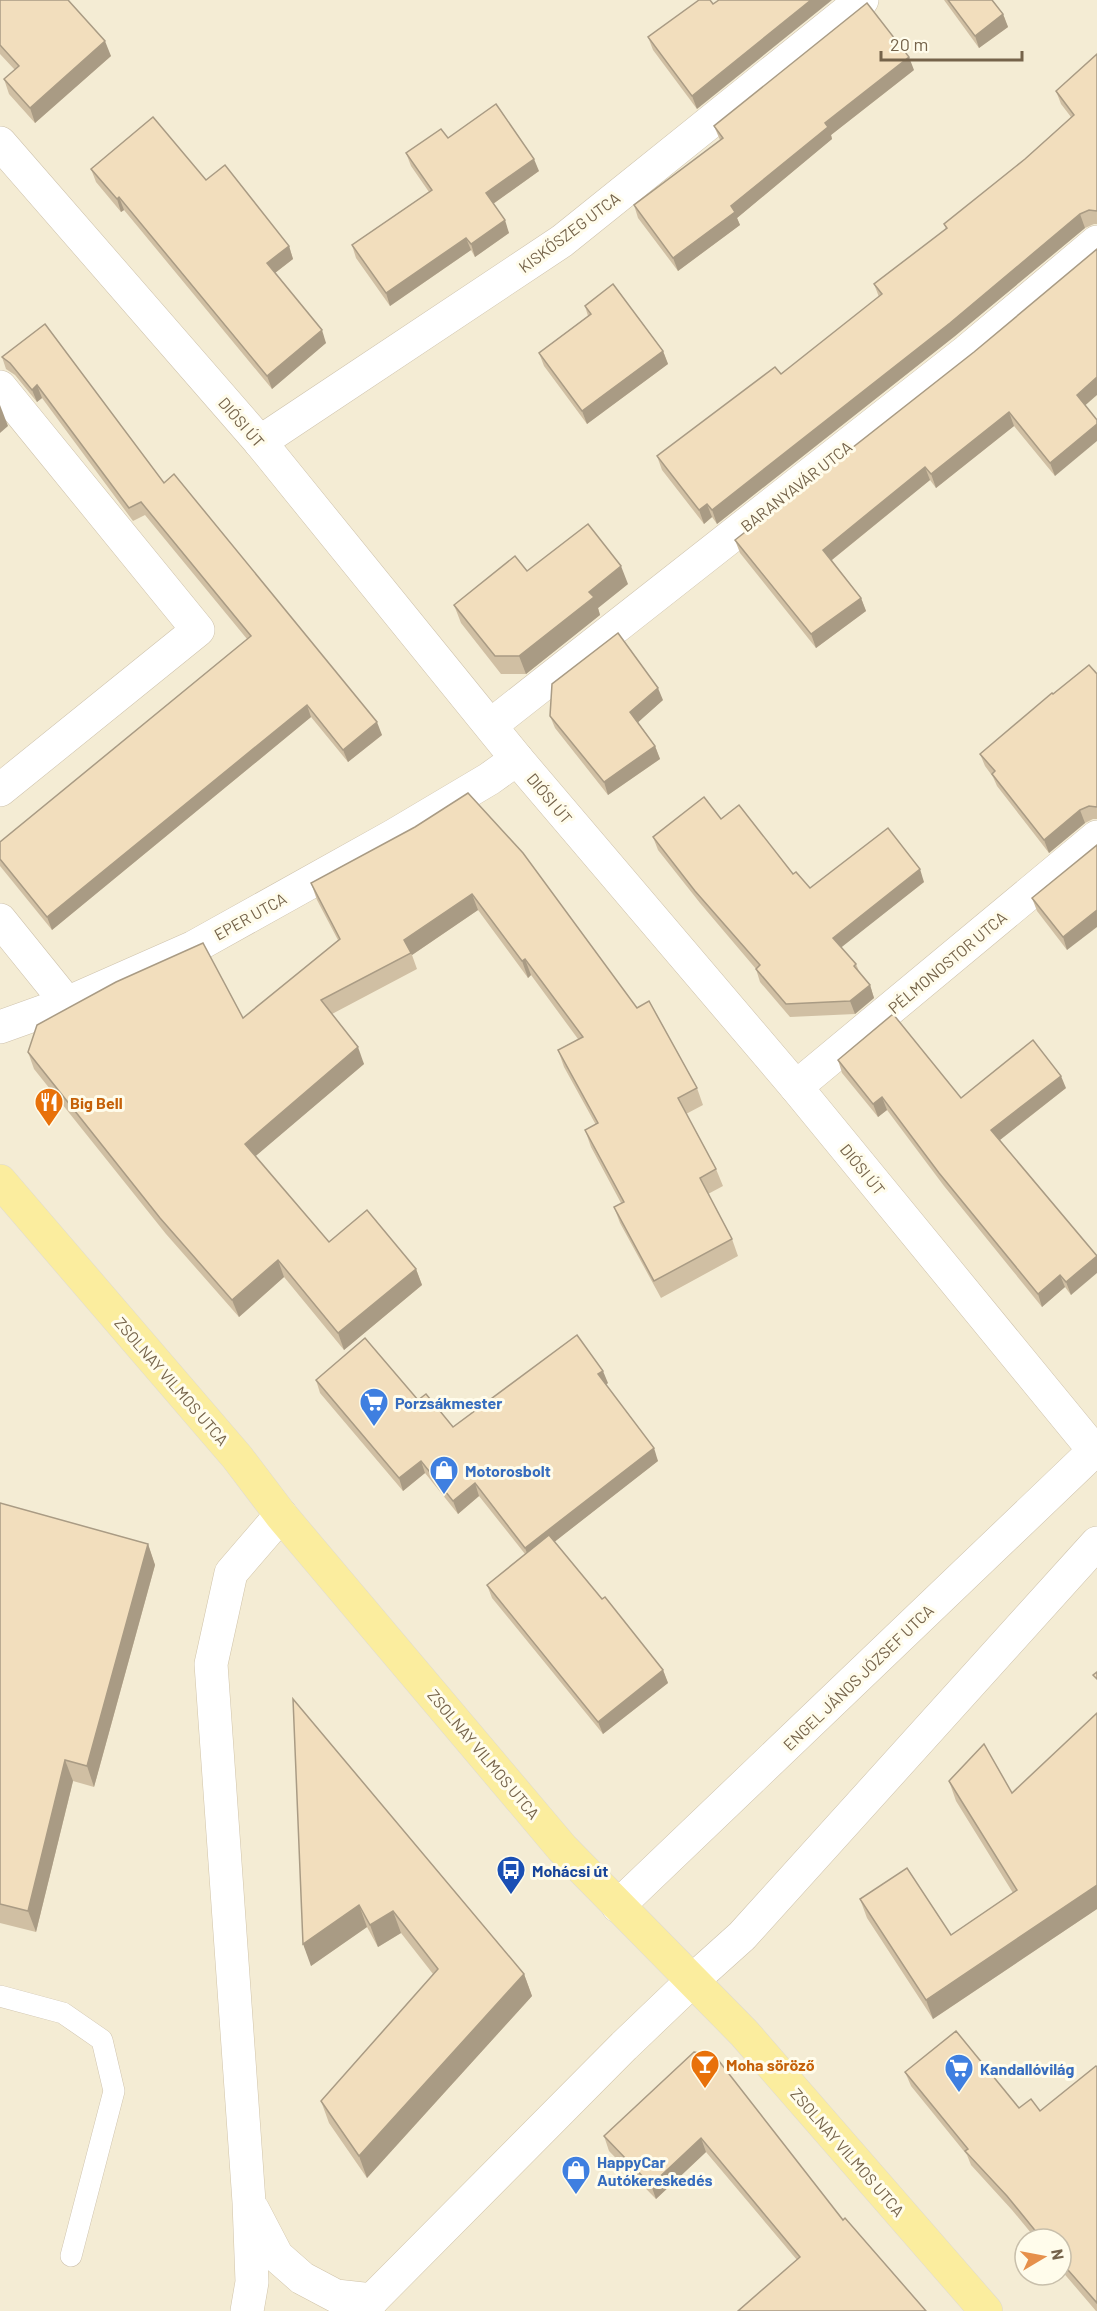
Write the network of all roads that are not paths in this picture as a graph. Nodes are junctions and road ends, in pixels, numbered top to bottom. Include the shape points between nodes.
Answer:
1 (861, 0) edge
2 (0, 143) edge
3 (1097, 242) edge
4 (0, 387) edge
5 (260, 442) junction
6 (490, 725) junction
7 (517, 759) junction
8 (0, 790) edge
9 (1097, 837) edge
10 (0, 920) edge
11 (67, 1003) junction
12 (0, 1027) edge
13 (796, 1087) junction
14 (0, 1181) edge
15 (1096, 1451) edge
16 (281, 1515) junction
17 (1097, 1543) edge
18 (618, 1906) junction
19 (693, 1980) junction
20 (0, 1996) edge
21 (249, 2202) junction
22 (71, 2256) dead end
23 (367, 2305) edge
24 (247, 2311) edge
25 (986, 2311) edge

1 - 5 street, KISKŐSZEG UTCA via 562,241
2 - 5 street, DIÓSI ÚT
3 - 6 street, BARANYAVÁR UTCA via 967,351
4 - 8 street via 198,630
5 - 6 street, DIÓSI ÚT
6 - 7 street, DIÓSI ÚT
7 - 11 street, EPER UTCA via 393,836 194,947
7 - 13 street, DIÓSI ÚT
9 - 13 street, PÉLMONOSTOR UTCA
10 - 11 street
11 - 12 street, EPER UTCA
13 - 15 street, DIÓSI ÚT
14 - 16 main road, ZSOLNAY VILMOS UTCA via 237,1456
15 - 18 street, ENGEL JÁNOS JÓZSEF UTCA
16 - 18 main road, ZSOLNAY VILMOS UTCA via 562,1848
16 - 21 street via 231,1573 211,1664
17 - 19 street via 742,1936
18 - 19 main road, ZSOLNAY VILMOS UTCA
19 - 23 street
19 - 25 main road, ZSOLNAY VILMOS UTCA via 744,2033
20 - 22 lane via 63,2013 102,2040 114,2091
21 - 23 street via 277,2256 302,2278 336,2296
21 - 24 street via 252,2282

